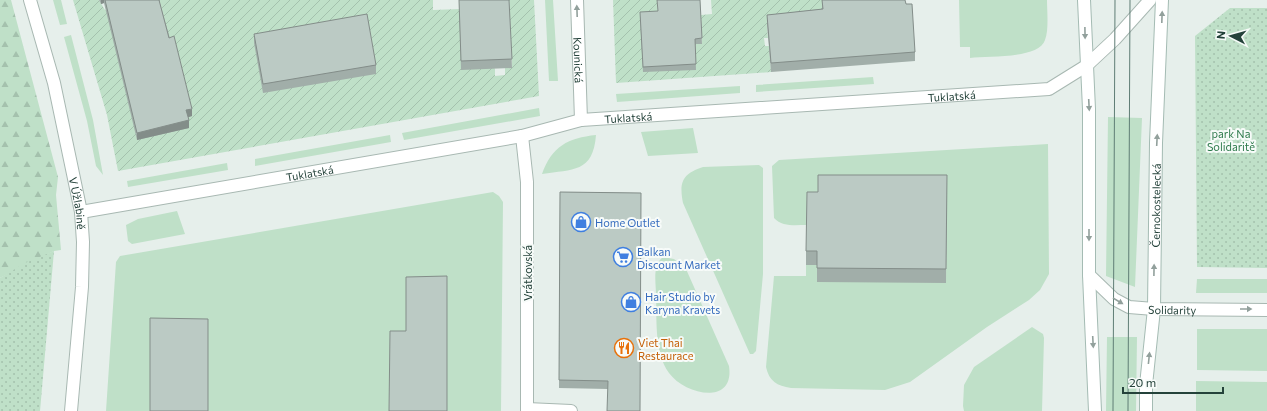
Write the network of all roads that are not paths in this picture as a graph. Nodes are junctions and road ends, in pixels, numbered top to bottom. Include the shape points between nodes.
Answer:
1 (30, 0) edge
2 (577, 0) edge
3 (1084, 0) edge
4 (1150, 0) edge
5 (1162, 0) edge
6 (1086, 66) junction
7 (581, 120) junction
8 (522, 136) junction
9 (81, 212) junction
10 (1089, 275) junction
11 (1154, 309) junction
12 (1267, 310) edge
13 (527, 410) edge
14 (71, 411) edge
15 (571, 411) edge
16 (1095, 411) edge
17 (1146, 411) edge

1 - 9 street, V Úžlabině via 54,83
7 -> 2 street, Kounická
3 -> 6 street
4 - 6 street, Tuklatská via 1115,39
11 -> 5 street, Černokostelecká via 1156,143
6 - 7 street, Tuklatská via 1048,89
6 -> 10 street via 1089,109
7 - 8 street, Tuklatská
8 - 9 street, Tuklatská
8 - 13 street, Vrátkovská via 527,182
9 - 14 street, V Úžlabině via 82,287
10 -> 11 street, Solidarity via 1114,299 1129,307
10 -> 16 street
11 -> 12 street, Solidarity
17 -> 11 street, Černokostelecká via 1146,385
13 - 15 street

